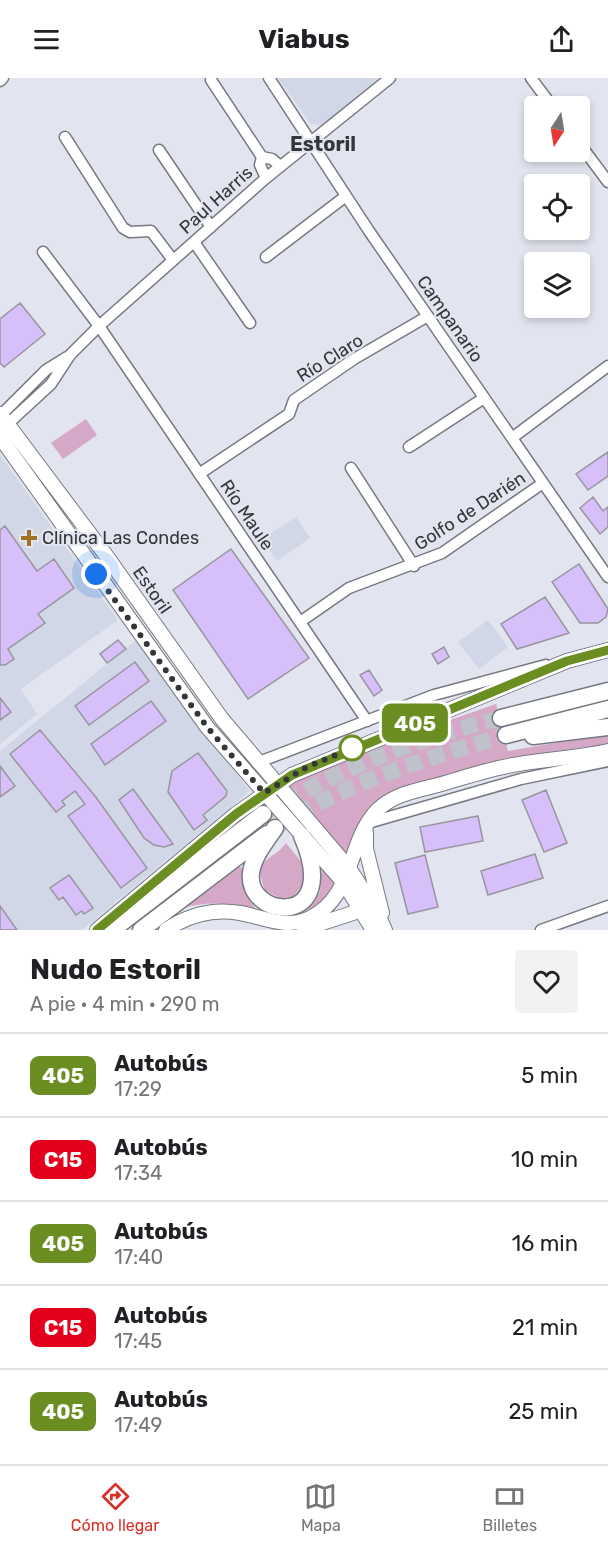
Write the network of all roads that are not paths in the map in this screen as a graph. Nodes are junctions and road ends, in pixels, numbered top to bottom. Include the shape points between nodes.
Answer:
1 (269, 78) edge
2 (390, 78) edge
3 (531, 78) edge
4 (211, 80) dead end
5 (544, 96) edge
6 (64, 137) dead end
7 (312, 141) junction
8 (159, 150) dead end
9 (262, 157) junction
10 (590, 158) edge
11 (280, 166) junction
12 (266, 178) junction
13 (607, 180) edge
14 (346, 196) junction
15 (211, 227) junction
16 (194, 242) junction
17 (44, 252) dead end
18 (266, 256) dead end
19 (173, 260) junction
20 (428, 315) junction
21 (250, 323) dead end
22 (99, 326) junction
23 (608, 366) edge
24 (484, 398) junction
25 (2, 420) edge
26 (0, 437) edge
27 (513, 438) junction
28 (410, 447) dead end
29 (351, 468) dead end
30 (199, 474) junction
31 (543, 483) junction
32 (414, 566) junction
33 (608, 577) edge
34 (300, 622) junction
35 (608, 650) edge
36 (567, 661) junction
37 (607, 691) edge
38 (608, 709) edge
39 (501, 718) tunnel mouth
40 (368, 721) junction
41 (608, 727) edge
42 (506, 735) tunnel mouth
43 (523, 737) tunnel mouth
44 (608, 751) edge
45 (608, 761) edge
46 (259, 762) junction
47 (278, 784) junction
48 (264, 793) junction
49 (263, 814) tunnel mouth
50 (368, 823) junction
51 (302, 836) junction
52 (349, 868) junction
53 (344, 883) junction
54 (608, 906) edge
55 (362, 910) junction
56 (291, 924) junction
57 (97, 930) edge
58 (112, 930) edge
59 (141, 930) edge
60 (166, 930) edge
61 (373, 930) edge
62 (385, 930) edge
63 (542, 930) edge

1 - 7 street, Campanario
2 - 7 street, Paul Harris
3 - 5 street
4 - 9 street
6 - 19 street via 123,228 130,232 150,231
7 - 11 street, Paul Harris
7 - 14 street, Campanario
8 - 15 street
9 - 11 street
9 - 12 street via 260,165
10 - 13 street
11 - 12 street, Paul Harris
12 - 15 street, Paul Harris
14 - 18 street
14 - 20 street, Campanario
15 - 16 street, Paul Harris
16 - 19 street, Paul Harris
16 - 21 street
17 - 22 street, Río Maule
19 - 22 street, Paul Harris
20 - 24 street, Campanario
20 - 30 street, Río Claro via 294,400 289,414
22 - 25 street, Paul Harris via 70,355 51,384
22 - 30 street, Río Maule
23 - 27 street
24 - 27 street, Campanario
24 - 28 street
25 - 46 main road, Estoril via 108,558 222,719
26 - 48 main road, Estoril via 207,727
27 - 31 street, Campanario
29 - 32 street, Golfo de Darién
30 - 34 street, Río Maule
31 - 32 street, Golfo de Darién via 442,553
31 - 33 street, Campanario
32 - 34 street, Golfo de Darién via 349,588
34 - 40 street, Río Maule
35 - 36 main road
36 - 40 street via 453,690
36 - 47 main road via 328,758
37 - 39 highway
38 - 42 highway
40 - 46 street
41 - 43 highway
44 - 50 main road via 510,765 404,794 379,808
45 - 50 street via 521,778
46 - 47 main road, Estoril
47 - 48 main road
47 - 52 main road, Estoril
48 - 51 main road, Estoril
48 - 57 main road
49 - 58 highway
50 - 52 main road
50 - 62 main road via 366,849
51 - 53 main road, Estoril
51 - 59 highway via 312,860 313,886 301,903 275,907 257,895 251,875 256,858 276,827
52 - 53 main road
52 - 62 main road, Estoril
53 - 55 main road, Estoril
53 - 56 main road via 324,909
54 - 63 street
55 - 56 main road via 322,923
55 - 61 main road, Estoril
56 - 60 main road via 221,911 188,917

